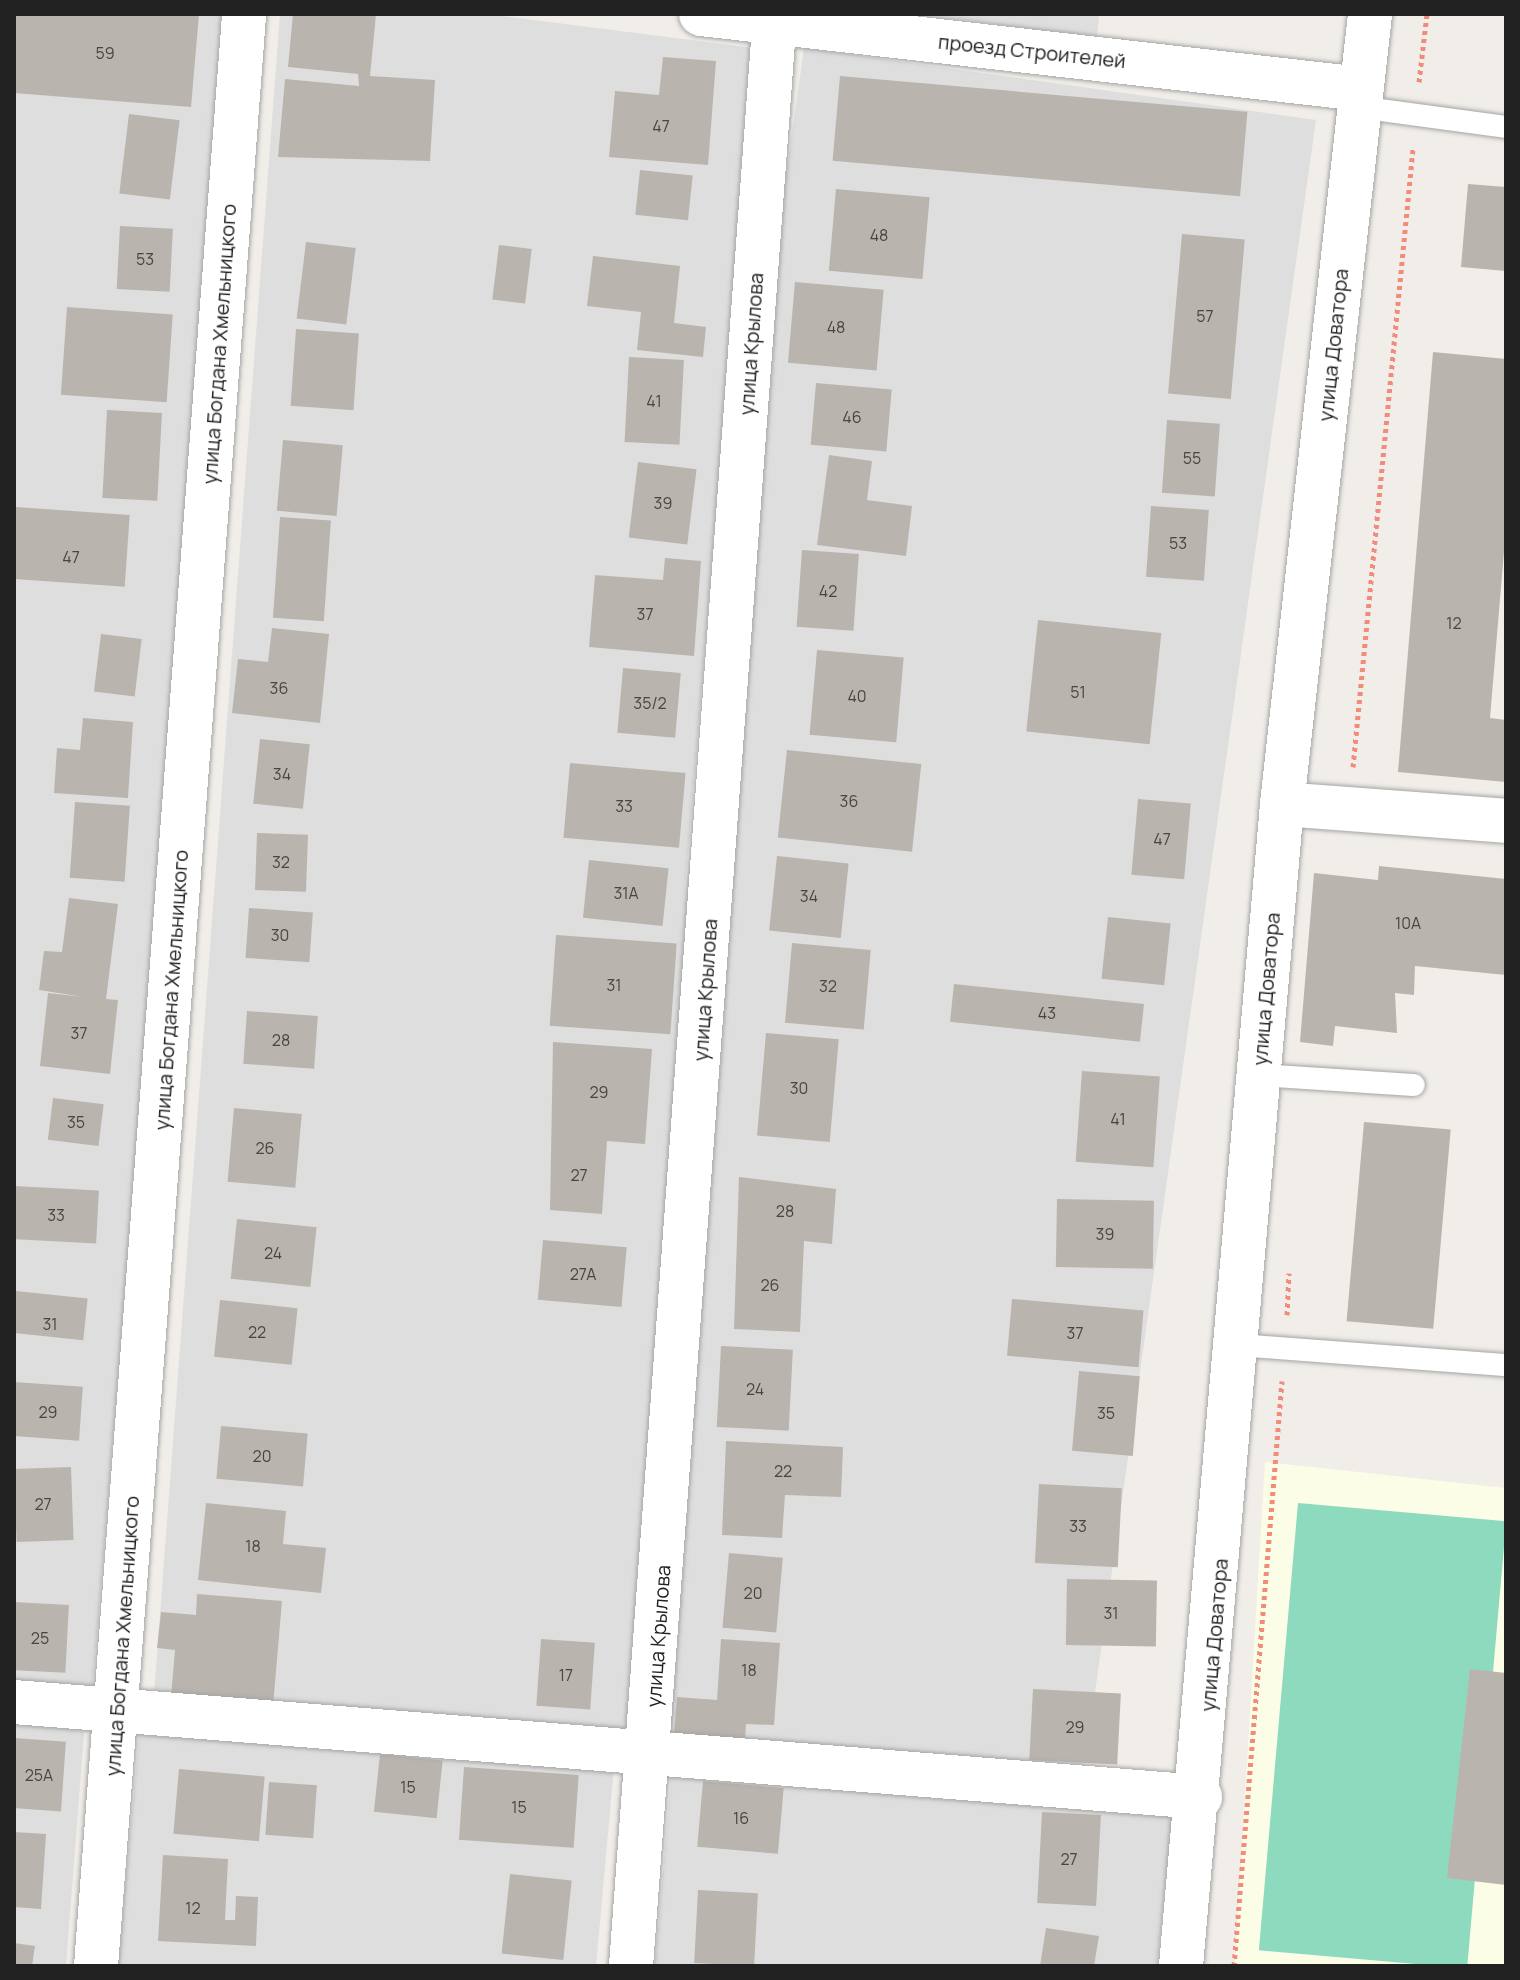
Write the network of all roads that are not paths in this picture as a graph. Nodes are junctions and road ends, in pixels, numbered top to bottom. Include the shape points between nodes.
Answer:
1 (244, 14) edge
2 (701, 14) edge
3 (1370, 14) edge
4 (775, 18) edge
5 (1360, 98) junction
6 (1506, 127) edge
7 (1302, 805) junction
8 (1506, 821) edge
9 (1259, 1075) junction
10 (1414, 1085) dead end
11 (1239, 1345) junction
12 (1506, 1365) edge
13 (14, 1702) edge
14 (117, 1711) junction
15 (650, 1753) junction
16 (1200, 1797) junction
17 (96, 1966) edge
18 (631, 1966) edge
19 (1181, 1966) edge

1 - 14 street, улица Богдана Хмельницкого
2 - 4 street, проезд Строителей
3 - 5 street, улица Доватора
4 - 5 street, проезд Строителей
4 - 15 street, улица Крылова
5 - 6 lane via 1416,115
5 - 7 street, улица Доватора
7 - 8 street
7 - 9 street, улица Доватора
9 - 10 lane
9 - 11 street, улица Доватора
11 - 12 lane
11 - 16 street, улица Доватора
13 - 14 street
14 - 15 street
14 - 17 street, улица Богдана Хмельницкого
15 - 16 street
15 - 18 street, улица Крылова
16 - 19 street, улица Доватора

